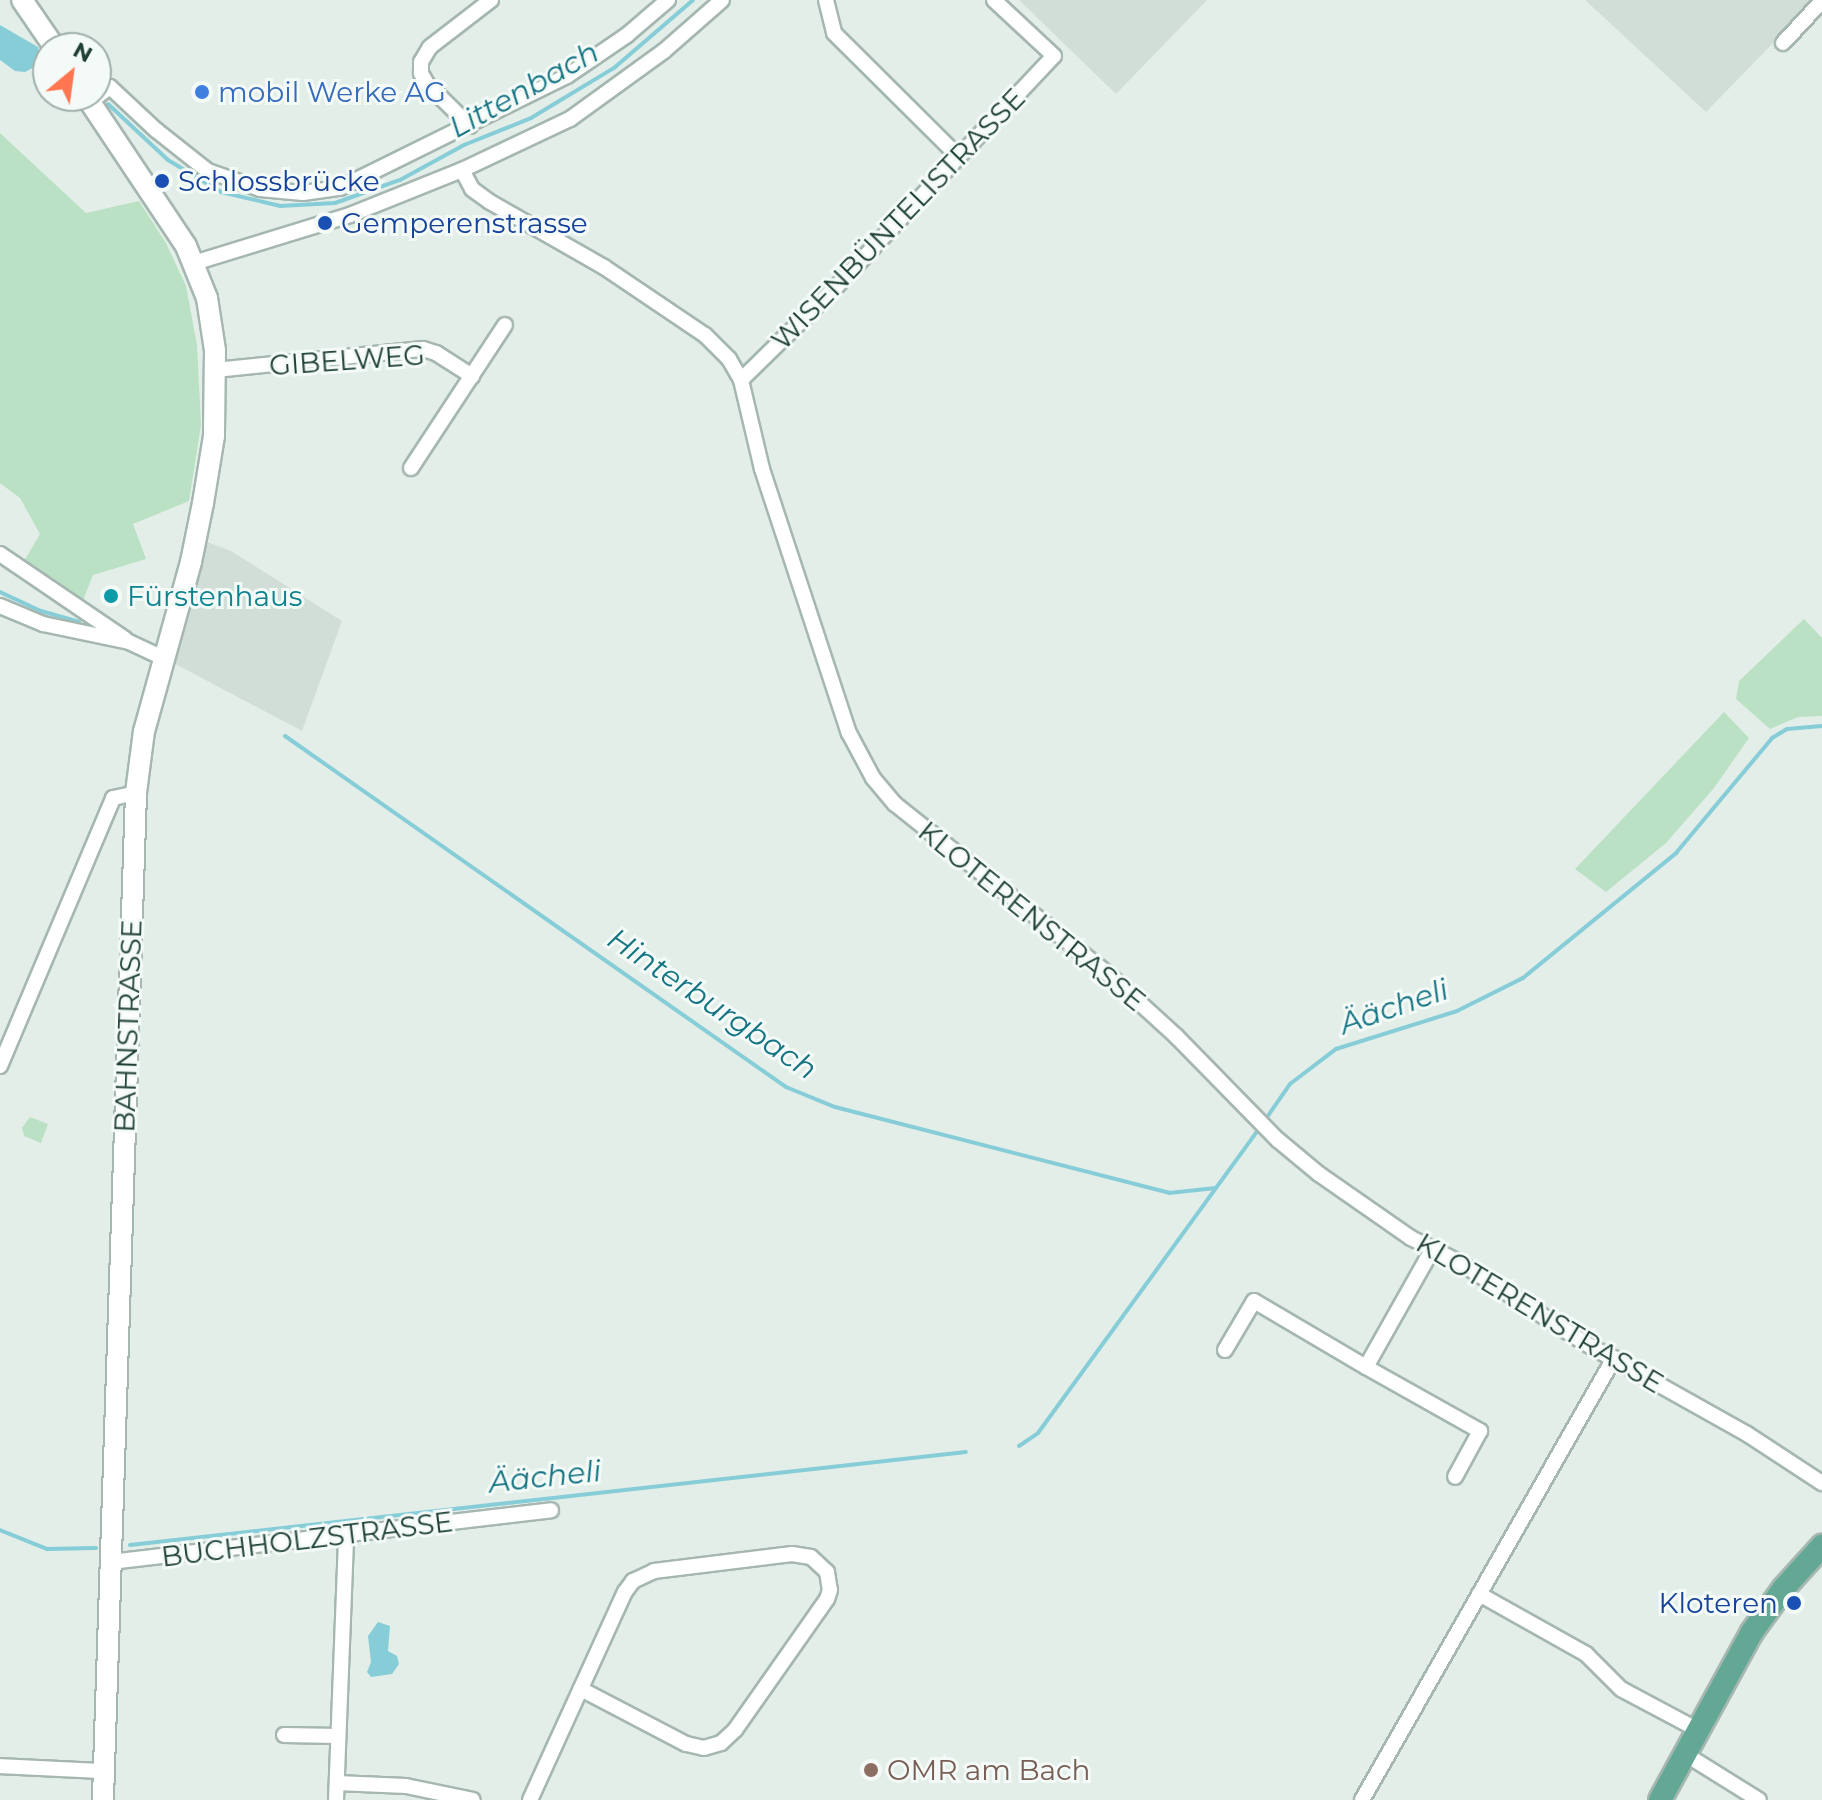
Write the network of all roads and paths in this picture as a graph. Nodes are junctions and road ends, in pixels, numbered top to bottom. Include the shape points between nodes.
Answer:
1 (22, 0) edge
2 (491, 0) edge
3 (668, 0) edge
4 (722, 0) edge
5 (826, 0) edge
6 (994, 0) edge
7 (1822, 1) edge
8 (44, 32) edge
9 (1783, 43) dead end
10 (112, 89) edge
11 (96, 112) edge
12 (470, 126) junction
13 (957, 155) junction
14 (464, 174) junction
15 (194, 263) junction
16 (505, 325) dead end
17 (215, 370) junction
18 (472, 376) junction
19 (741, 380) junction
20 (411, 468) dead end
21 (0, 554) edge
22 (0, 606) edge
23 (129, 642) junction
24 (164, 658) junction
25 (136, 793) junction
26 (0, 1066) edge
27 (1432, 1250) junction
28 (1225, 1350) dead end
29 (1614, 1358) junction
30 (1366, 1367) junction
31 (1455, 1477) dead end
32 (1822, 1483) edge
33 (551, 1510) dead end
34 (346, 1534) junction
35 (1822, 1546) edge
36 (111, 1562) junction
37 (1479, 1594) junction
38 (581, 1689) junction
39 (1698, 1730) junction
40 (284, 1735) dead end
41 (338, 1736) junction
42 (1685, 1754) junction
43 (0, 1766) edge
44 (104, 1771) junction
45 (337, 1783) junction
46 (103, 1800) edge
47 (336, 1800) edge
48 (473, 1800) edge
49 (530, 1800) edge
50 (1362, 1800) edge
51 (1660, 1800) edge
52 (1759, 1800) edge

1 - 8 main road
2 - 12 street via 430,47 421,62 427,84
3 - 12 street via 567,76
4 - 14 street via 630,78 570,119
5 - 13 street via 834,33
6 - 13 street, WISENBÜNTELISTRASSE via 1054,56
7 - 9 street
10 - 12 street via 208,171 260,189 303,193 340,188
11 - 15 main road, BAHNSTRASSE
13 - 19 street, WISENBÜNTELISTRASSE via 837,286
14 - 15 street
14 - 19 street, KLOTERENSTRASSE via 472,189 490,202 567,244 705,335
15 - 17 main road, BAHNSTRASSE via 207,298
16 - 18 street, GIBELWEG
17 - 18 street, GIBELWEG via 423,349
17 - 24 main road, BAHNSTRASSE via 214,436 200,519
18 - 20 street, GIBELWEG
19 - 27 street, KLOTERENSTRASSE via 762,469 832,685 873,778 933,837 1128,992 1329,1181
21 - 23 street
22 - 23 street via 43,624
23 - 24 street
24 - 25 main road, BAHNSTRASSE via 144,731
25 - 26 street via 113,798
25 - 36 main road, BAHNSTRASSE
27 - 29 street, KLOTERENSTRASSE
27 - 30 street
28 - 30 street via 1254,1301
29 - 32 street, KLOTERENSTRASSE via 1770,1447
29 - 37 street
30 - 31 street via 1480,1431
33 - 34 street, BUCHHOLZSTRASSE
34 - 36 street, BUCHHOLZSTRASSE
34 - 41 street
35 - 39 main road via 1752,1632
36 - 44 main road, BAHNSTRASSE
37 - 39 street via 1586,1654 1621,1689
37 - 50 street
38 - 38 street via 625,1592 642,1575 792,1554 811,1557 827,1572 827,1599 721,1743 704,1748 686,1744
38 - 49 street
39 - 42 main road
40 - 41 street
41 - 45 street
42 - 51 main road
42 - 52 street
43 - 44 street
44 - 46 main road, BAHNSTRASSE
45 - 47 street
45 - 48 street via 406,1786

